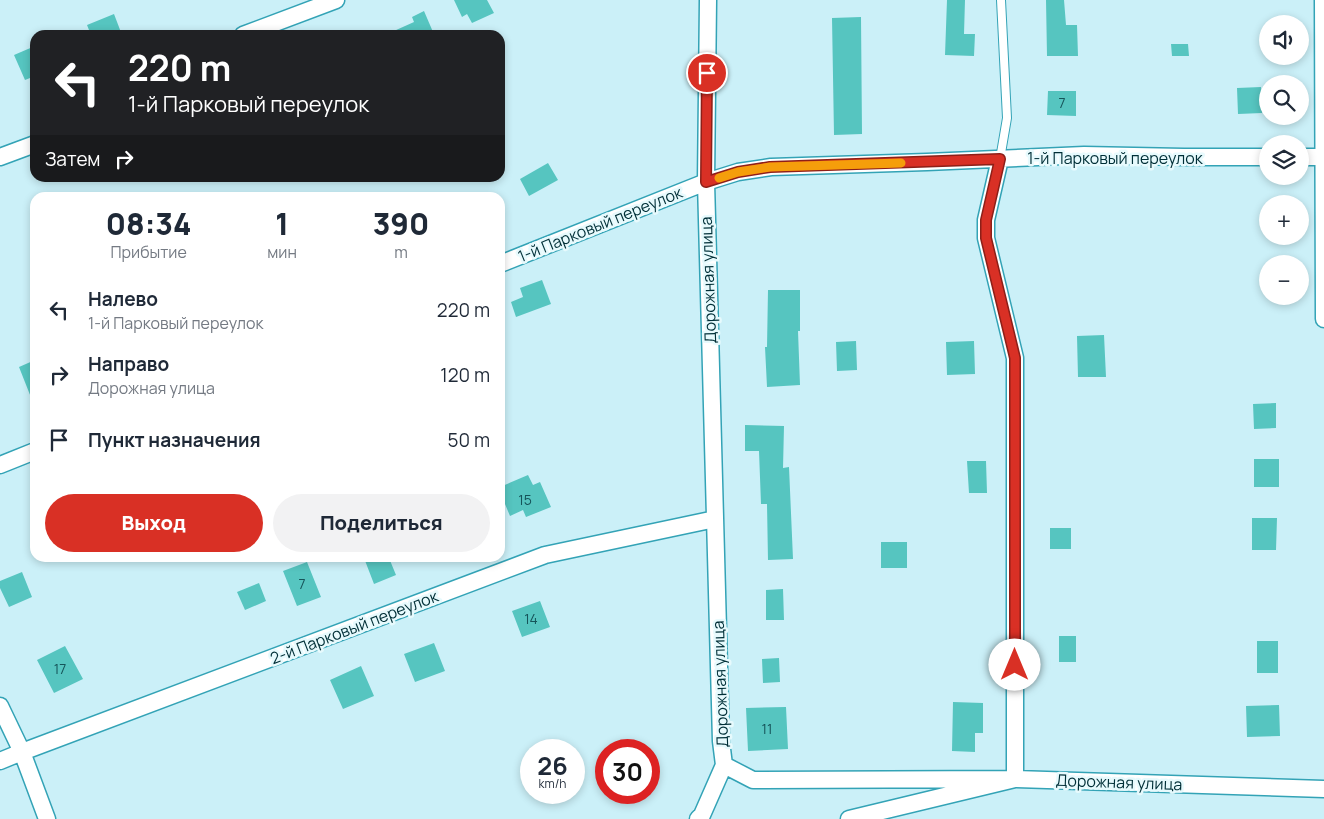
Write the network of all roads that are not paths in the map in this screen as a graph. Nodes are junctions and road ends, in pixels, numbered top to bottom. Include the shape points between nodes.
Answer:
1 (336, 0) edge
2 (708, 0) edge
3 (1001, 0) edge
4 (1323, 0) edge
5 (257, 30) edge
6 (30, 146) edge
7 (0, 157) edge
8 (1259, 157) edge
9 (1309, 157) edge
10 (1324, 157) edge
11 (1000, 159) junction
12 (706, 182) junction
13 (505, 262) edge
14 (1324, 319) edge
15 (30, 453) edge
16 (0, 465) edge
17 (716, 520) junction
18 (0, 706) edge
19 (22, 752) junction
20 (0, 761) edge
21 (724, 765) junction
22 (1015, 779) junction
23 (1324, 789) edge
24 (47, 819) edge
25 (698, 819) edge
26 (849, 819) edge

1 - 5 street
2 - 12 street, Дорожная улица
3 - 11 lane via 1007,118
4 - 10 street
6 - 7 street
8 - 11 street, 1-й Парковый переулок via 1084,154
9 - 10 street
10 - 14 street
11 - 12 street, 1-й Парковый переулок via 770,167
11 - 22 street via 986,220 986,238 1015,358
12 - 13 street, 1-й Парковый переулок
12 - 17 street, Дорожная улица
15 - 16 street
17 - 19 street, 2-й Парковый переулок via 545,554
17 - 21 street, Дорожная улица
18 - 19 street
19 - 20 street, 2-й Парковый переулок
19 - 24 street
21 - 22 street, Дорожная улица via 754,780
21 - 25 street
22 - 23 street, Дорожная улица
22 - 26 street

